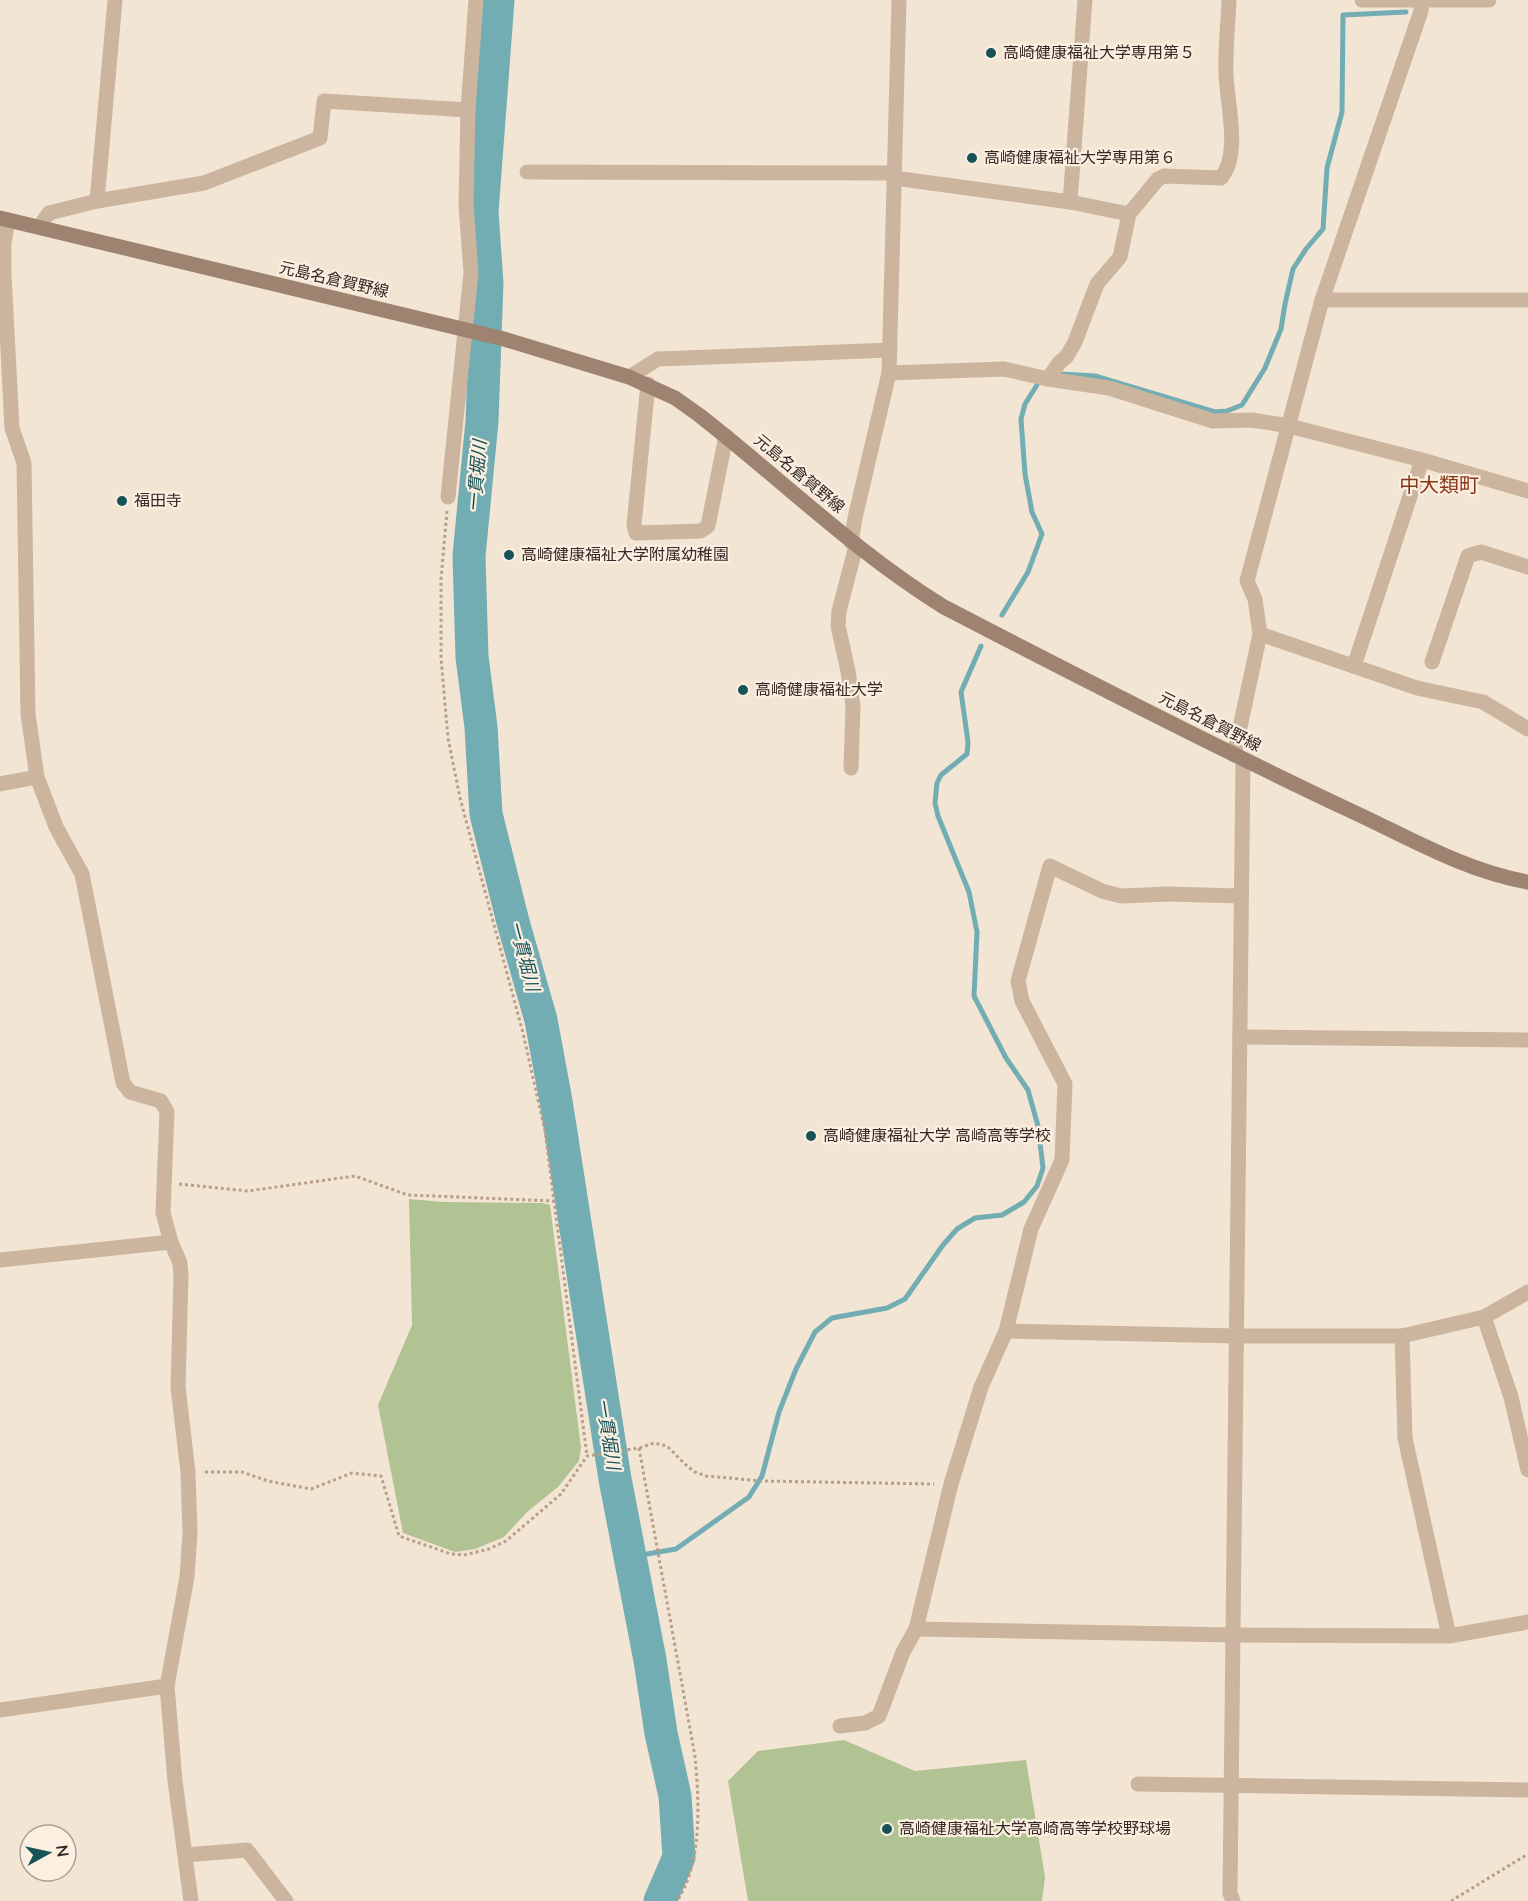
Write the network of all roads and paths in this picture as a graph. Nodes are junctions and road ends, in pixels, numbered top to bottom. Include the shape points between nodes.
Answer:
1 (115, 0) edge
2 (476, 0) edge
3 (899, 0) edge
4 (1085, 0) edge
5 (1229, 0) edge
6 (1362, 0) edge
7 (1489, 0) edge
8 (1422, 1) edge
9 (468, 110) junction
10 (527, 172) dead end
11 (893, 175) junction
12 (97, 201) junction
13 (1070, 202) junction
14 (1129, 214) junction
15 (4, 219) edge
16 (39, 227) junction
17 (2, 274) edge
18 (1322, 300) junction
19 (1528, 300) edge
20 (466, 329) junction
21 (890, 350) junction
22 (4, 363) edge
23 (889, 373) junction
24 (629, 377) junction
25 (1048, 379) junction
26 (648, 384) junction
27 (1288, 426) junction
28 (726, 436) junction
29 (1422, 460) junction
30 (1528, 491) edge
31 (448, 497) joint
32 (854, 544) junction
33 (1528, 567) edge
34 (1260, 634) junction
35 (1432, 662) dead end
36 (1354, 666) junction
37 (1528, 729) edge
38 (1238, 757) junction
39 (851, 768) dead end
40 (37, 777) junction
41 (0, 784) edge
42 (1528, 882) edge
43 (1240, 896) junction
44 (1240, 1037) junction
45 (1528, 1040) edge
46 (164, 1183) junction
47 (554, 1201) junction
48 (171, 1242) junction
49 (0, 1260) edge
50 (1528, 1292) edge
51 (1484, 1317) junction
52 (1006, 1331) junction
53 (1237, 1336) junction
54 (1402, 1336) junction
55 (639, 1448) junction
56 (587, 1456) junction
57 (1528, 1470) edge
58 (188, 1472) junction
59 (951, 1484) junction
60 (1528, 1622) edge
61 (916, 1629) junction
62 (1234, 1635) junction
63 (1449, 1636) junction
64 (167, 1686) junction
65 (0, 1710) edge
66 (840, 1726) dead end
67 (1138, 1784) dead end
68 (1232, 1786) junction
69 (1528, 1790) edge
70 (1528, 1854) edge
71 (185, 1855) junction
72 (191, 1901) edge
73 (286, 1901) edge
74 (677, 1901) edge
75 (1233, 1901) edge
76 (1451, 1901) edge

1 - 12 street
2 - 9 street
3 - 11 street
4 - 13 street
5 - 14 street via 1226,75 1231,155 1227,171 1221,178 1164,176
6 - 8 street
7 - 8 street
8 - 18 street
9 - 12 street via 324,101 320,138 204,183
9 - 20 street via 466,204 471,273
10 - 11 street
11 - 13 street
11 - 21 street
12 - 16 street via 49,213
13 - 14 street
14 - 25 street via 1120,257 1097,284 1075,342
15 - 16 main road, 元島名倉賀野線
15 - 17 street
16 - 20 main road, 元島名倉賀野線
17 - 22 street
18 - 19 street
18 - 27 street
20 - 24 main road, 元島名倉賀野線
20 - 31 street
21 - 23 street
21 - 24 street via 658,360
22 - 40 street via 12,428 24,463 28,714
23 - 25 street via 1004,369
23 - 32 street via 855,518
24 - 26 main road, 元島名倉賀野線
25 - 27 street via 1109,388 1213,421 1252,420
26 - 28 main road, 元島名倉賀野線 via 675,398
26 - 28 street via 636,533 701,531 708,526
27 - 29 street
27 - 34 street via 1246,581 1254,599
28 - 32 main road, 元島名倉賀野線
29 - 30 street
29 - 36 street
31 - 47 path via 441,591 441,658 448,738 460,798 523,1034 545,1131
32 - 38 main road, 元島名倉賀野線 via 907,585 944,607
32 - 39 street via 838,626 853,706
33 - 35 street via 1481,552 1468,556
34 - 36 street
34 - 38 street
36 - 37 street via 1417,688 1483,702
38 - 42 main road, 元島名倉賀野線 via 1465,865
38 - 43 street
40 - 41 street
40 - 46 street via 56,827 82,874 123,1083 130,1092 161,1101 167,1112
43 - 44 street
43 - 52 street via 1121,896 1050,866 1018,981 1022,1001 1065,1084 1062,1160 1032,1229
44 - 45 street
44 - 53 street
46 - 47 path via 248,1191 355,1176 408,1195
46 - 48 street via 163,1213
47 - 56 path
48 - 49 street
48 - 58 street via 180,1263 178,1387
50 - 51 street
51 - 54 street
51 - 57 street via 1511,1397
52 - 53 street
52 - 59 street via 981,1387
53 - 54 street
53 - 62 street
54 - 63 street via 1405,1438
55 - 56 path
55 - 59 path via 654,1443 667,1446 695,1472 706,1476 762,1481
55 - 74 path via 695,1756 699,1799 693,1861
56 - 58 path via 561,1494 506,1541 464,1556 399,1536 381,1476 352,1473 311,1490 242,1472
58 - 64 street via 187,1577
59 - 61 street
60 - 63 street
61 - 62 street
61 - 66 street via 879,1716 865,1723
62 - 63 street
62 - 68 street
64 - 65 street
64 - 71 street
67 - 68 street
68 - 69 street
68 - 75 street
70 - 76 path
71 - 72 street
71 - 73 street via 247,1851

